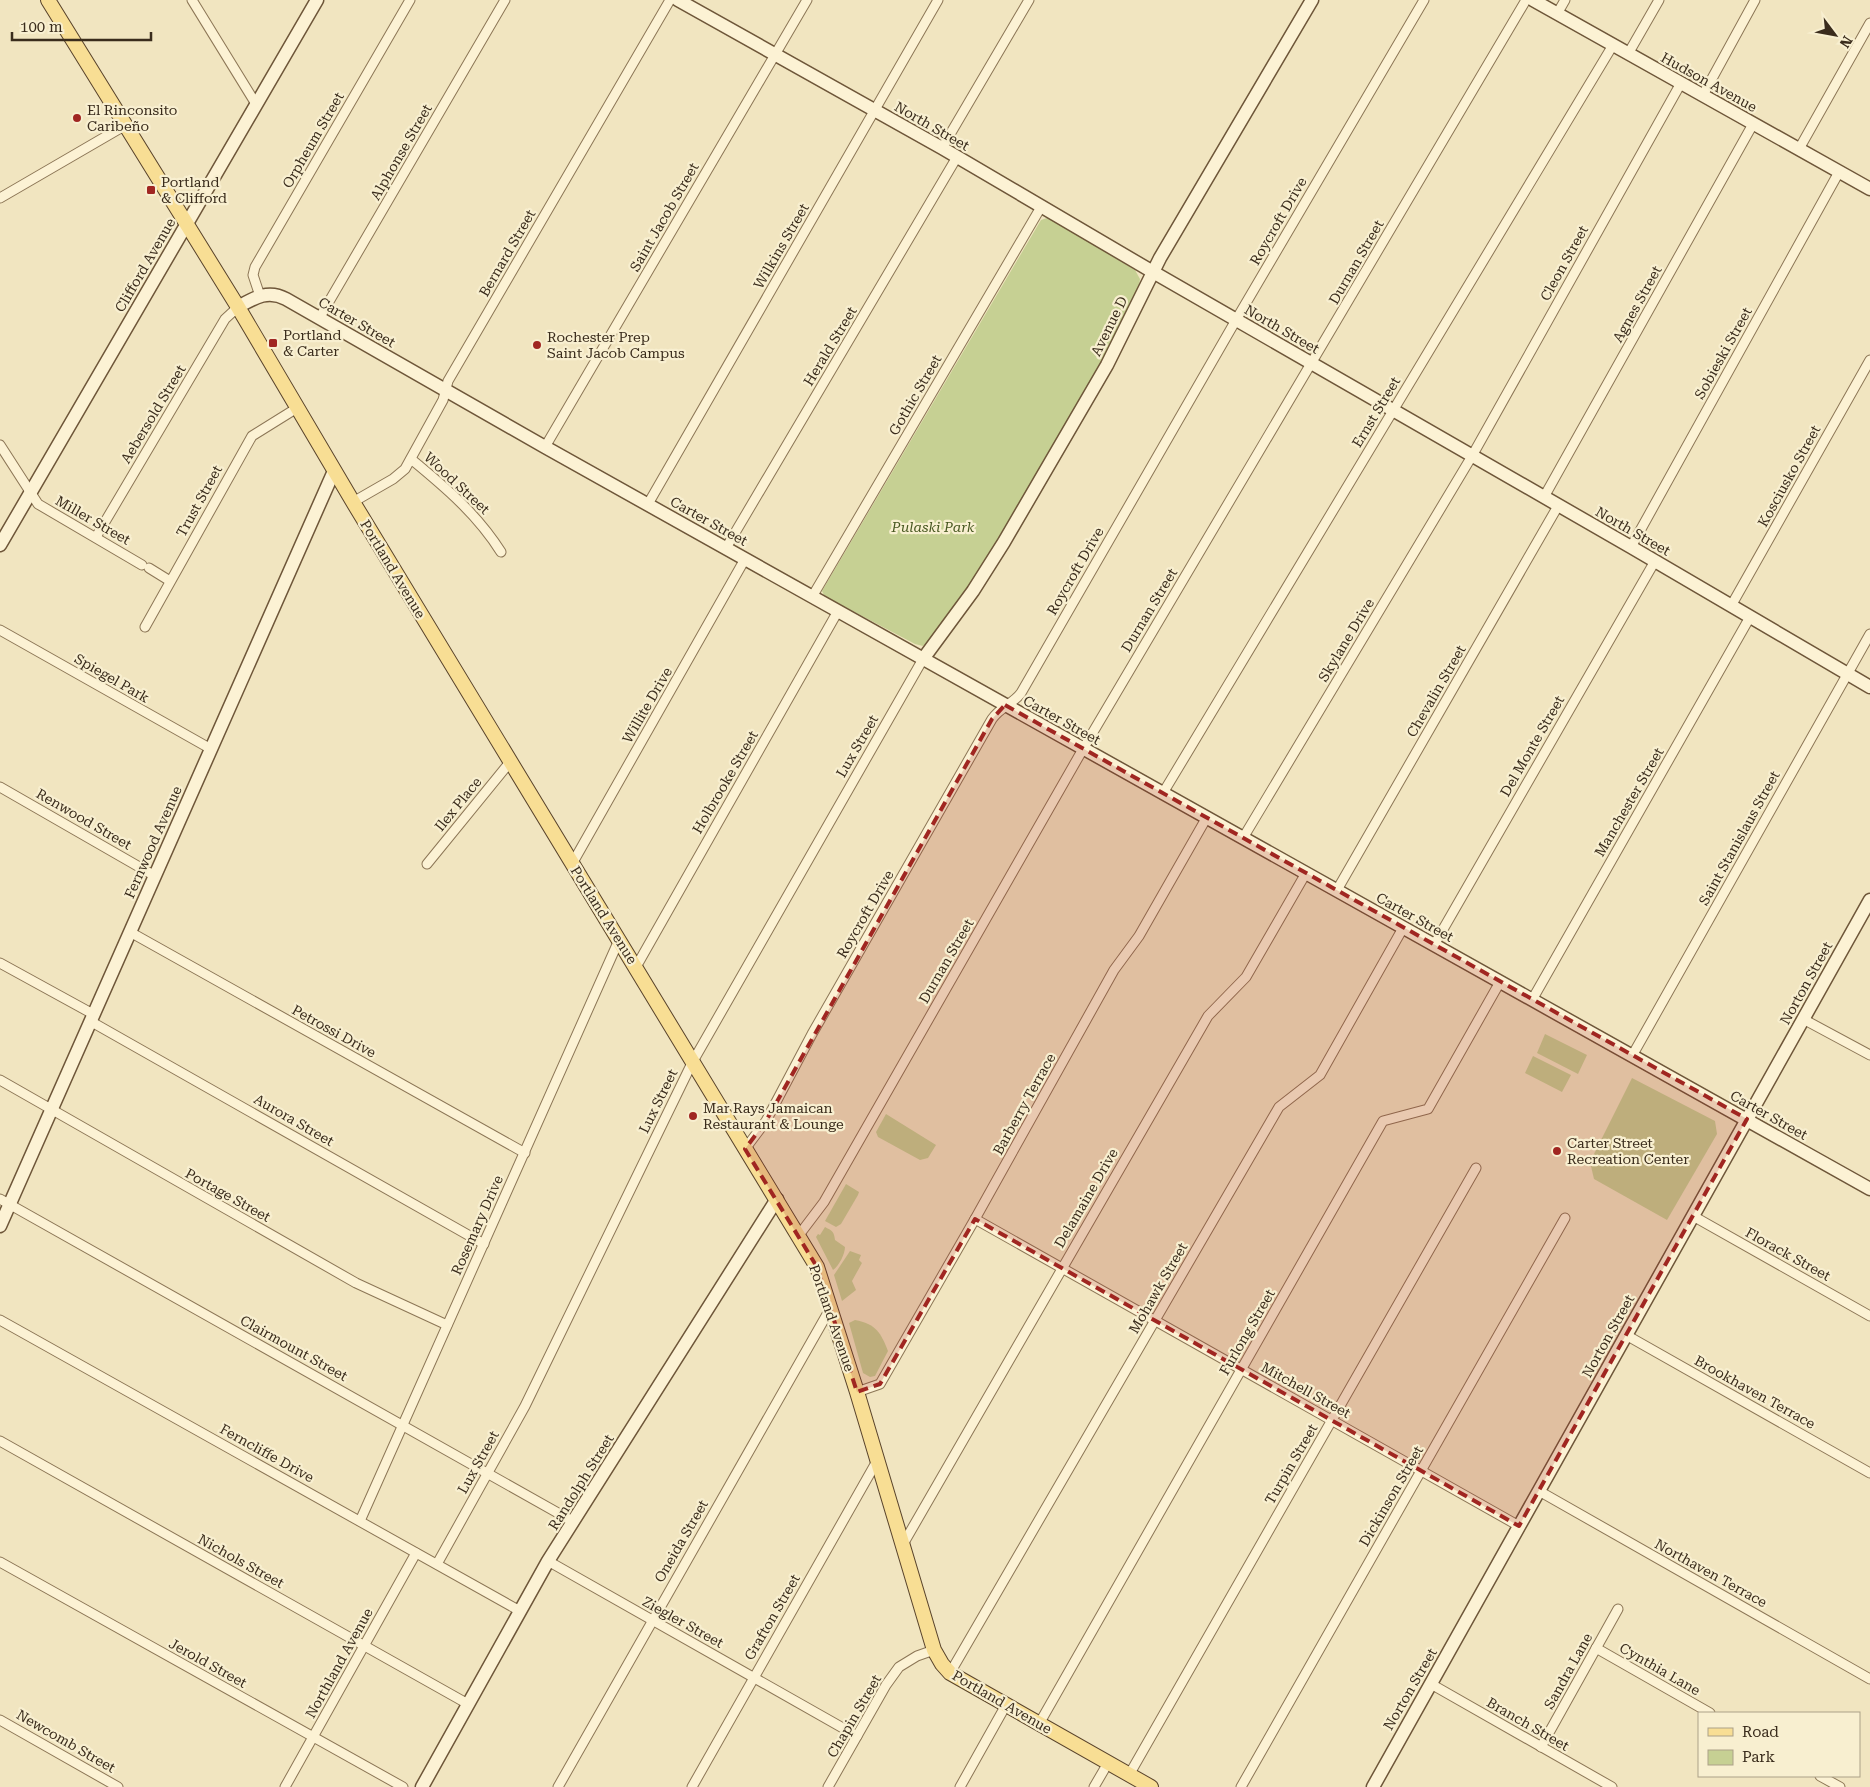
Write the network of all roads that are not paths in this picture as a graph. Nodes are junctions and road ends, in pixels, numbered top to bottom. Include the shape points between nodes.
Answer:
1 (48, 0) edge
2 (192, 0) edge
3 (317, 0) edge
4 (410, 0) edge
5 (505, 0) edge
6 (670, 0) edge
7 (678, 0) edge
8 (807, 0) edge
9 (938, 0) edge
10 (1029, 0) edge
11 (1312, 0) edge
12 (1424, 0) edge
13 (1526, 0) edge
14 (1532, 0) edge
15 (1565, 0) edge
16 (1659, 0) edge
17 (1755, 0) edge
18 (1557, 14) junction
19 (1870, 23) edge
20 (1613, 45) junction
21 (776, 54) junction
22 (1628, 54) junction
23 (1681, 83) junction
24 (1703, 95) junction
25 (256, 104) junction
26 (875, 110) junction
27 (1754, 124) junction
28 (124, 126) junction
29 (942, 148) junction
30 (1799, 150) junction
31 (957, 157) junction
32 (1840, 172) junction
33 (1870, 189) edge
34 (0, 198) edge
35 (1041, 207) junction
36 (186, 224) junction
37 (1152, 272) junction
38 (260, 296) junction
39 (238, 307) junction
40 (320, 317) junction
41 (1236, 320) junction
42 (1870, 360) edge
43 (1312, 363) junction
44 (446, 391) junction
45 (297, 408) junction
46 (1393, 411) junction
47 (0, 445) edge
48 (545, 447) junction
49 (1472, 456) junction
50 (411, 460) junction
51 (334, 471) junction
52 (31, 491) junction
53 (1544, 497) junction
54 (353, 502) junction
55 (648, 504) junction
56 (1558, 506) junction
57 (96, 537) junction
58 (0, 545) edge
59 (1631, 547) junction
60 (726, 548) junction
61 (501, 552) dead end
62 (745, 559) junction
63 (1655, 561) junction
64 (170, 581) junction
65 (812, 597) junction
66 (1731, 606) junction
67 (838, 611) junction
68 (1750, 617) junction
69 (144, 627) dead end
70 (0, 630) edge
71 (1870, 634) edge
72 (923, 659) junction
73 (1847, 674) junction
74 (1870, 687) edge
75 (1005, 706) junction
76 (211, 749) junction
77 (1082, 749) junction
78 (510, 762) junction
79 (0, 787) edge
80 (1163, 793) junction
81 (1207, 817) junction
82 (1244, 838) junction
83 (427, 864) dead end
84 (572, 864) junction
85 (1306, 873) junction
86 (155, 876) junction
87 (1337, 890) junction
88 (1870, 900) edge
89 (1404, 928) junction
90 (130, 932) junction
91 (619, 940) junction
92 (1434, 945) junction
93 (0, 963) edge
94 (636, 967) junction
95 (1500, 982) junction
96 (1532, 1000) junction
97 (92, 1017) junction
98 (1803, 1019) junction
99 (1870, 1055) edge
100 (1632, 1056) junction
101 (692, 1063) junction
102 (0, 1080) edge
103 (51, 1109) junction
104 (1747, 1119) junction
105 (745, 1149) junction
106 (525, 1154) junction
107 (1476, 1168) dead end
108 (1870, 1189) edge
109 (777, 1199) junction
110 (4, 1201) edge
111 (1693, 1216) junction
112 (1565, 1218) dead end
113 (975, 1219) junction
114 (0, 1226) edge
115 (799, 1235) junction
116 (484, 1244) junction
117 (1062, 1268) junction
118 (830, 1309) junction
119 (1870, 1316) edge
120 (0, 1320) edge
121 (1155, 1320) junction
122 (448, 1325) junction
123 (1626, 1336) junction
124 (1242, 1369) junction
125 (857, 1392) junction
126 (1332, 1420) junction
127 (402, 1425) junction
128 (0, 1441) edge
129 (876, 1461) junction
130 (1421, 1471) junction
131 (1870, 1473) edge
132 (488, 1474) junction
133 (1539, 1491) junction
134 (360, 1521) junction
135 (574, 1522) junction
136 (1519, 1526) junction
137 (902, 1546) junction
138 (416, 1553) junction
139 (548, 1561) junction
140 (0, 1562) edge
141 (437, 1564) junction
142 (1618, 1609) dead end
143 (520, 1611) junction
144 (652, 1620) junction
145 (364, 1646) junction
146 (1596, 1648) junction
147 (934, 1650) junction
148 (950, 1673) junction
149 (754, 1677) junction
150 (1870, 1679) edge
151 (1431, 1684) junction
152 (468, 1704) junction
153 (1006, 1705) junction
154 (1708, 1712) edge
155 (0, 1720) edge
156 (1039, 1724) junction
157 (857, 1736) junction
158 (313, 1738) junction
159 (1541, 1747) junction
160 (1108, 1763) junction
161 (1129, 1775) junction
162 (1822, 1777) edge
163 (118, 1787) edge
164 (285, 1787) edge
165 (402, 1787) edge
166 (422, 1787) edge
167 (558, 1787) edge
168 (692, 1787) edge
169 (828, 1787) edge
170 (960, 1787) edge
171 (1094, 1787) edge
172 (1151, 1787) edge
173 (1241, 1787) edge
174 (1373, 1787) edge
175 (1612, 1787) edge
176 (1840, 1787) edge

1 - 28 main road, Portland Avenue
2 - 25 street
3 - 25 main road, Clifford Avenue
4 - 38 street, Orpheum Street via 255,267 253,275
5 - 40 street, Alphonse Street
6 - 44 street, Bernard Street via 448,381
7 - 21 main road, North Street
8 - 21 street, Saint Jacob Street
9 - 26 street, Wilkins Street
10 - 29 street
11 - 37 main road, Avenue D
12 - 41 street, Roycroft Drive
13 - 43 street, Durnan Street
14 - 18 main road, Hudson Avenue
15 - 18 street
16 - 22 street
17 - 24 street
18 - 20 main road, Hudson Avenue
19 - 30 street
20 - 22 main road, Hudson Avenue
20 - 46 street, Ernst Street
21 - 26 main road, North Street
21 - 48 street, Saint Jacob Street
22 - 23 main road, Hudson Avenue
23 - 24 main road, Hudson Avenue
23 - 49 street, Cleon Street
24 - 27 main road, Hudson Avenue
25 - 36 main road, Clifford Avenue
26 - 29 main road, North Street
26 - 55 street, Wilkins Street
27 - 30 main road, Hudson Avenue
27 - 53 street, Agnes Street
28 - 34 street
28 - 36 main road, Portland Avenue
29 - 31 main road, North Street
30 - 32 main road, Hudson Avenue
31 - 35 main road, North Street
31 - 60 street, Herald Street
32 - 33 main road, Hudson Avenue
32 - 59 street, Sobieski Street
35 - 37 main road, North Street
35 - 65 street, Gothic Street
36 - 39 main road, Portland Avenue
36 - 52 main road, Clifford Avenue
37 - 41 main road, North Street
37 - 72 main road, Avenue D via 1107,366 990,564
38 - 39 main road
38 - 40 main road, Carter Street via 281,296
39 - 45 main road, Portland Avenue
39 - 57 street, Aebersold Street via 225,319
40 - 44 main road, Carter Street
41 - 43 main road, North Street
41 - 75 street, Roycroft Drive via 1021,693 1016,701
42 - 66 street, Kosciusko Street
43 - 46 main road, North Street
43 - 77 street, Durnan Street
44 - 48 main road, Carter Street
44 - 50 street, Bernard Street
45 - 51 main road, Portland Avenue
45 - 64 street, Trust Street via 252,436
46 - 49 main road, North Street
46 - 80 street, Ernst Street
47 - 52 street, Miller Street
48 - 55 main road, Carter Street
49 - 53 main road, North Street
49 - 82 street, Skylane Drive
50 - 54 street, Bernard Street via 400,474
50 - 61 street, Wood Street via 474,515
51 - 54 main road, Portland Avenue
51 - 76 main road, Fernwood Avenue
52 - 57 street, Miller Street via 38,504
52 - 58 main road, Clifford Avenue
53 - 56 main road, North Street
54 - 78 main road, Portland Avenue
55 - 60 main road, Carter Street
56 - 59 main road, North Street
56 - 87 street, Chevalin Street
57 - 64 street, Miller Street
59 - 63 main road, North Street
60 - 62 main road, Carter Street
62 - 65 main road, Carter Street
62 - 84 street, Willite Drive
63 - 66 main road, North Street
63 - 92 street, Del Monte Street
64 - 69 street, Trust Street
65 - 67 main road, Carter Street
66 - 68 main road, North Street
67 - 72 main road, Carter Street
67 - 94 street, Holbrooke Street
68 - 73 main road, North Street
68 - 96 street, Manchester Street
70 - 76 street, Spiegel Park
71 - 73 street, Saint Stanislaus Street
72 - 75 main road, Carter Street
72 - 101 street, Lux Street
73 - 74 main road, North Street
73 - 100 street, Saint Stanislaus Street
75 - 77 main road, Carter Street
75 - 105 street, Roycroft Drive via 992,719 766,1121
76 - 86 main road, Fernwood Avenue
77 - 80 main road, Carter Street
77 - 115 street, Durnan Street via 824,1202
78 - 83 street, Ilex Place
78 - 84 main road, Portland Avenue
79 - 86 street, Renwood Street
80 - 81 main road, Carter Street
81 - 82 main road, Carter Street
81 - 113 street, Barberry Terrace via 1139,936 1114,970
82 - 85 main road, Carter Street
84 - 91 main road, Portland Avenue
85 - 87 main road, Carter Street
85 - 117 street, Delamaine Drive via 1246,976 1208,1016
86 - 90 main road, Fernwood Avenue
87 - 89 main road, Carter Street
88 - 98 main road, Norton Street
89 - 92 main road, Carter Street
89 - 121 street, Mohawk Street via 1320,1075 1279,1107
90 - 97 main road, Fernwood Avenue
90 - 106 street, Petrossi Drive
91 - 94 main road, Portland Avenue
91 - 106 street, Rosemary Drive
92 - 95 main road, Carter Street
93 - 97 street, Aurora Street
94 - 101 main road, Portland Avenue
95 - 96 main road, Carter Street
95 - 124 street, Furlong Street via 1428,1109 1383,1121
96 - 100 main road, Carter Street
97 - 103 main road, Fernwood Avenue
97 - 116 street, Aurora Street
98 - 99 street
98 - 104 main road, Norton Street
100 - 104 main road, Carter Street
101 - 105 main road, Portland Avenue
101 - 132 street, Lux Street via 525,1406
102 - 103 street, Portage Street
103 - 110 main road, Fernwood Avenue
103 - 122 street, Portage Street via 356,1283
104 - 108 main road, Carter Street
104 - 111 main road, Norton Street
105 - 109 main road, Portland Avenue
106 - 116 street, Rosemary Drive
107 - 126 street, Turpin Street
109 - 115 main road, Portland Avenue
109 - 135 main road, Randolph Street
110 - 114 main road, Fernwood Avenue
110 - 127 street, Clairmount Street
111 - 119 street, Florack Street
111 - 123 main road, Norton Street
112 - 130 street, Dickinson Street
113 - 117 street, Mitchell Street
113 - 125 street, Barberry Terrace via 880,1384
115 - 118 main road, Portland Avenue via 817,1266
116 - 122 street, Rosemary Drive
117 - 121 street, Mitchell Street
117 - 137 street, Delamaine Drive
118 - 125 main road, Portland Avenue
118 - 144 street, Oneida Street
120 - 134 street, Ferncliffe Drive
121 - 124 street, Mitchell Street
121 - 148 street, Mohawk Street
122 - 127 street, Rosemary Drive
123 - 131 street, Brookhaven Terrace
123 - 133 main road, Norton Street
124 - 126 street, Mitchell Street
124 - 156 street, Furlong Street
125 - 129 main road, Portland Avenue
126 - 130 street, Mitchell Street
126 - 161 street, Turpin Street
127 - 132 street, Clairmount Street
127 - 134 street, Rosemary Drive
128 - 145 street, Nichols Street
129 - 137 main road, Portland Avenue
129 - 149 street, Grafton Street
130 - 136 street, Mitchell Street
130 - 173 street, Dickinson Street
132 - 135 street, Clairmount Street
132 - 141 street, Lux Street
133 - 136 main road, Norton Street
133 - 150 street, Northaven Terrace
134 - 138 street, Ferncliffe Drive
135 - 139 main road, Randolph Street
136 - 151 main road, Norton Street
137 - 147 main road, Portland Avenue
138 - 141 street, Ferncliffe Drive
138 - 145 street, Northland Avenue
139 - 143 main road, Randolph Street
139 - 144 street, Ziegler Street
140 - 158 street, Jerold Street
141 - 143 street, Ferncliffe Drive
142 - 146 street, Sandra Lane
143 - 152 main road, Randolph Street
144 - 149 street, Ziegler Street
144 - 167 street, Oneida Street
145 - 152 street, Nichols Street
145 - 158 street, Northland Avenue
146 - 154 street, Cynthia Lane
146 - 159 street, Sandra Lane
147 - 148 main road, Portland Avenue
147 - 157 street, Chapin Street via 899,1667
148 - 153 main road, Portland Avenue
149 - 157 street, Ziegler Street
149 - 168 street, Grafton Street
151 - 159 street, Branch Street
151 - 174 main road, Norton Street
152 - 166 main road, Randolph Street
153 - 156 main road, Portland Avenue
153 - 170 street
155 - 163 street, Newcomb Street
156 - 160 main road, Portland Avenue
157 - 169 street, Chapin Street
158 - 164 street, Northland Avenue
158 - 165 street, Jerold Street
159 - 175 street, Branch Street
160 - 161 main road, Portland Avenue
160 - 171 street
161 - 172 main road, Portland Avenue
162 - 176 street

